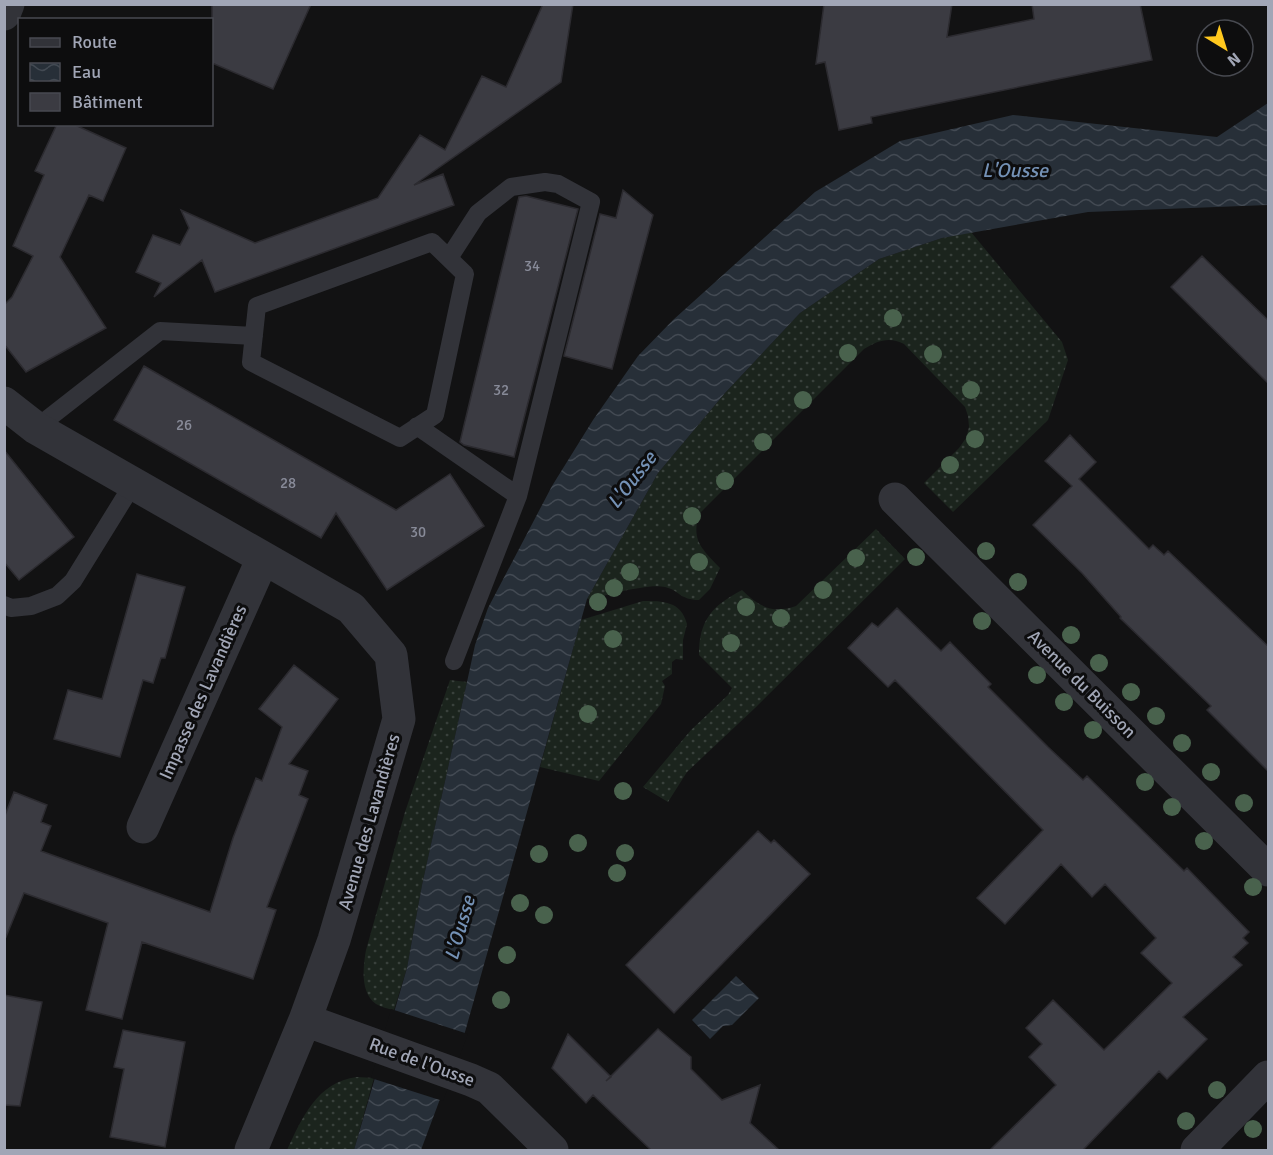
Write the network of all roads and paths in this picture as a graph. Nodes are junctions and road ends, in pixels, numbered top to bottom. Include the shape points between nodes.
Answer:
1 (8, 4) edge
2 (4, 14) edge
3 (449, 258) junction
4 (254, 336) junction
5 (4, 403) edge
6 (417, 426) junction
7 (36, 428) junction
8 (133, 484) junction
9 (518, 496) junction
10 (896, 499) dead end
11 (263, 558) junction
12 (4, 605) edge
13 (454, 661) dead end
14 (144, 827) dead end
15 (1269, 870) edge
16 (305, 1020) junction
17 (1269, 1077) edge
18 (251, 1150) edge
19 (552, 1150) edge
20 (1197, 1150) edge

1 - 2 street
3 - 4 lane via 432,242 257,306
3 - 6 lane via 465,274 435,415
3 - 9 lane via 478,213 511,187 558,184 591,202
4 - 6 lane via 251,362 400,438
4 - 7 lane via 160,331
5 - 7 street, Avenue des Lavandières
6 - 9 lane
7 - 8 street, Avenue des Lavandières
8 - 11 street, Avenue des Lavandières
8 - 12 lane via 73,581 57,596 31,606
9 - 13 lane
10 - 15 street, Avenue du Buisson
11 - 14 street, Impasse des Lavandières
11 - 16 street, Avenue des Lavandières via 351,608 391,655 399,719 334,940
16 - 18 street, Avenue des Lavandières
16 - 19 street, Rue de l'Ousse via 489,1088
17 - 20 street

